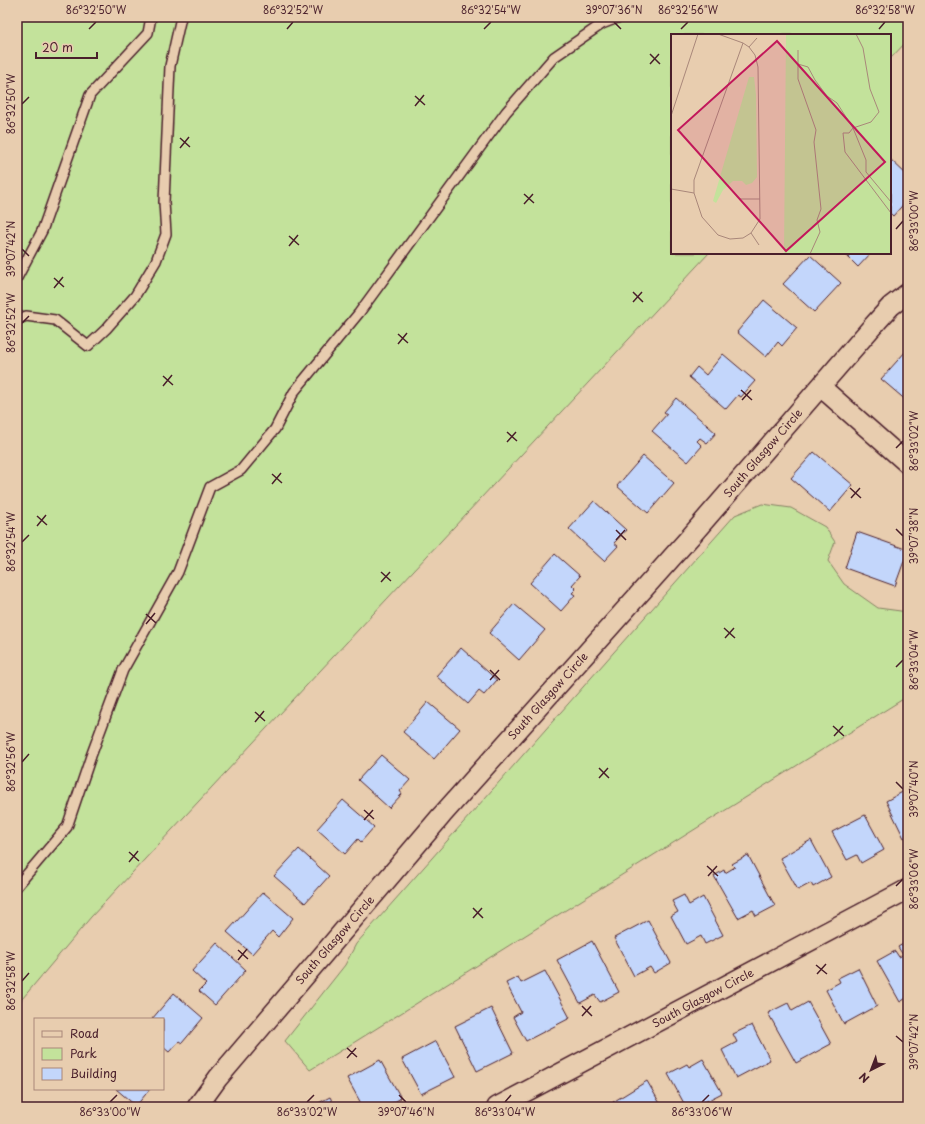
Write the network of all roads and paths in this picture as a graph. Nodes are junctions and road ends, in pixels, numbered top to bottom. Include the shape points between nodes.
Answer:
1 (151, 17) edge
2 (182, 17) edge
3 (620, 17) edge
4 (17, 278) edge
5 (908, 293) edge
6 (17, 320) edge
7 (821, 387) junction
8 (908, 464) edge
9 (17, 886) edge
10 (908, 889) edge
11 (197, 1107) edge
12 (497, 1107) edge

1 - 4 lane via 148,33 90,95 42,231
2 - 6 lane via 170,66 164,202 166,234 156,261 135,296 88,346 55,320 26,316
3 - 9 lane via 602,24 554,57 506,112 359,313 294,392 275,429 241,470 210,488 178,572 123,670 67,827
5 - 7 street, South Glasgow Circle via 891,306
7 - 8 street
7 - 11 street, South Glasgow Circle via 442,816 218,1078
10 - 12 street, South Glasgow Circle

